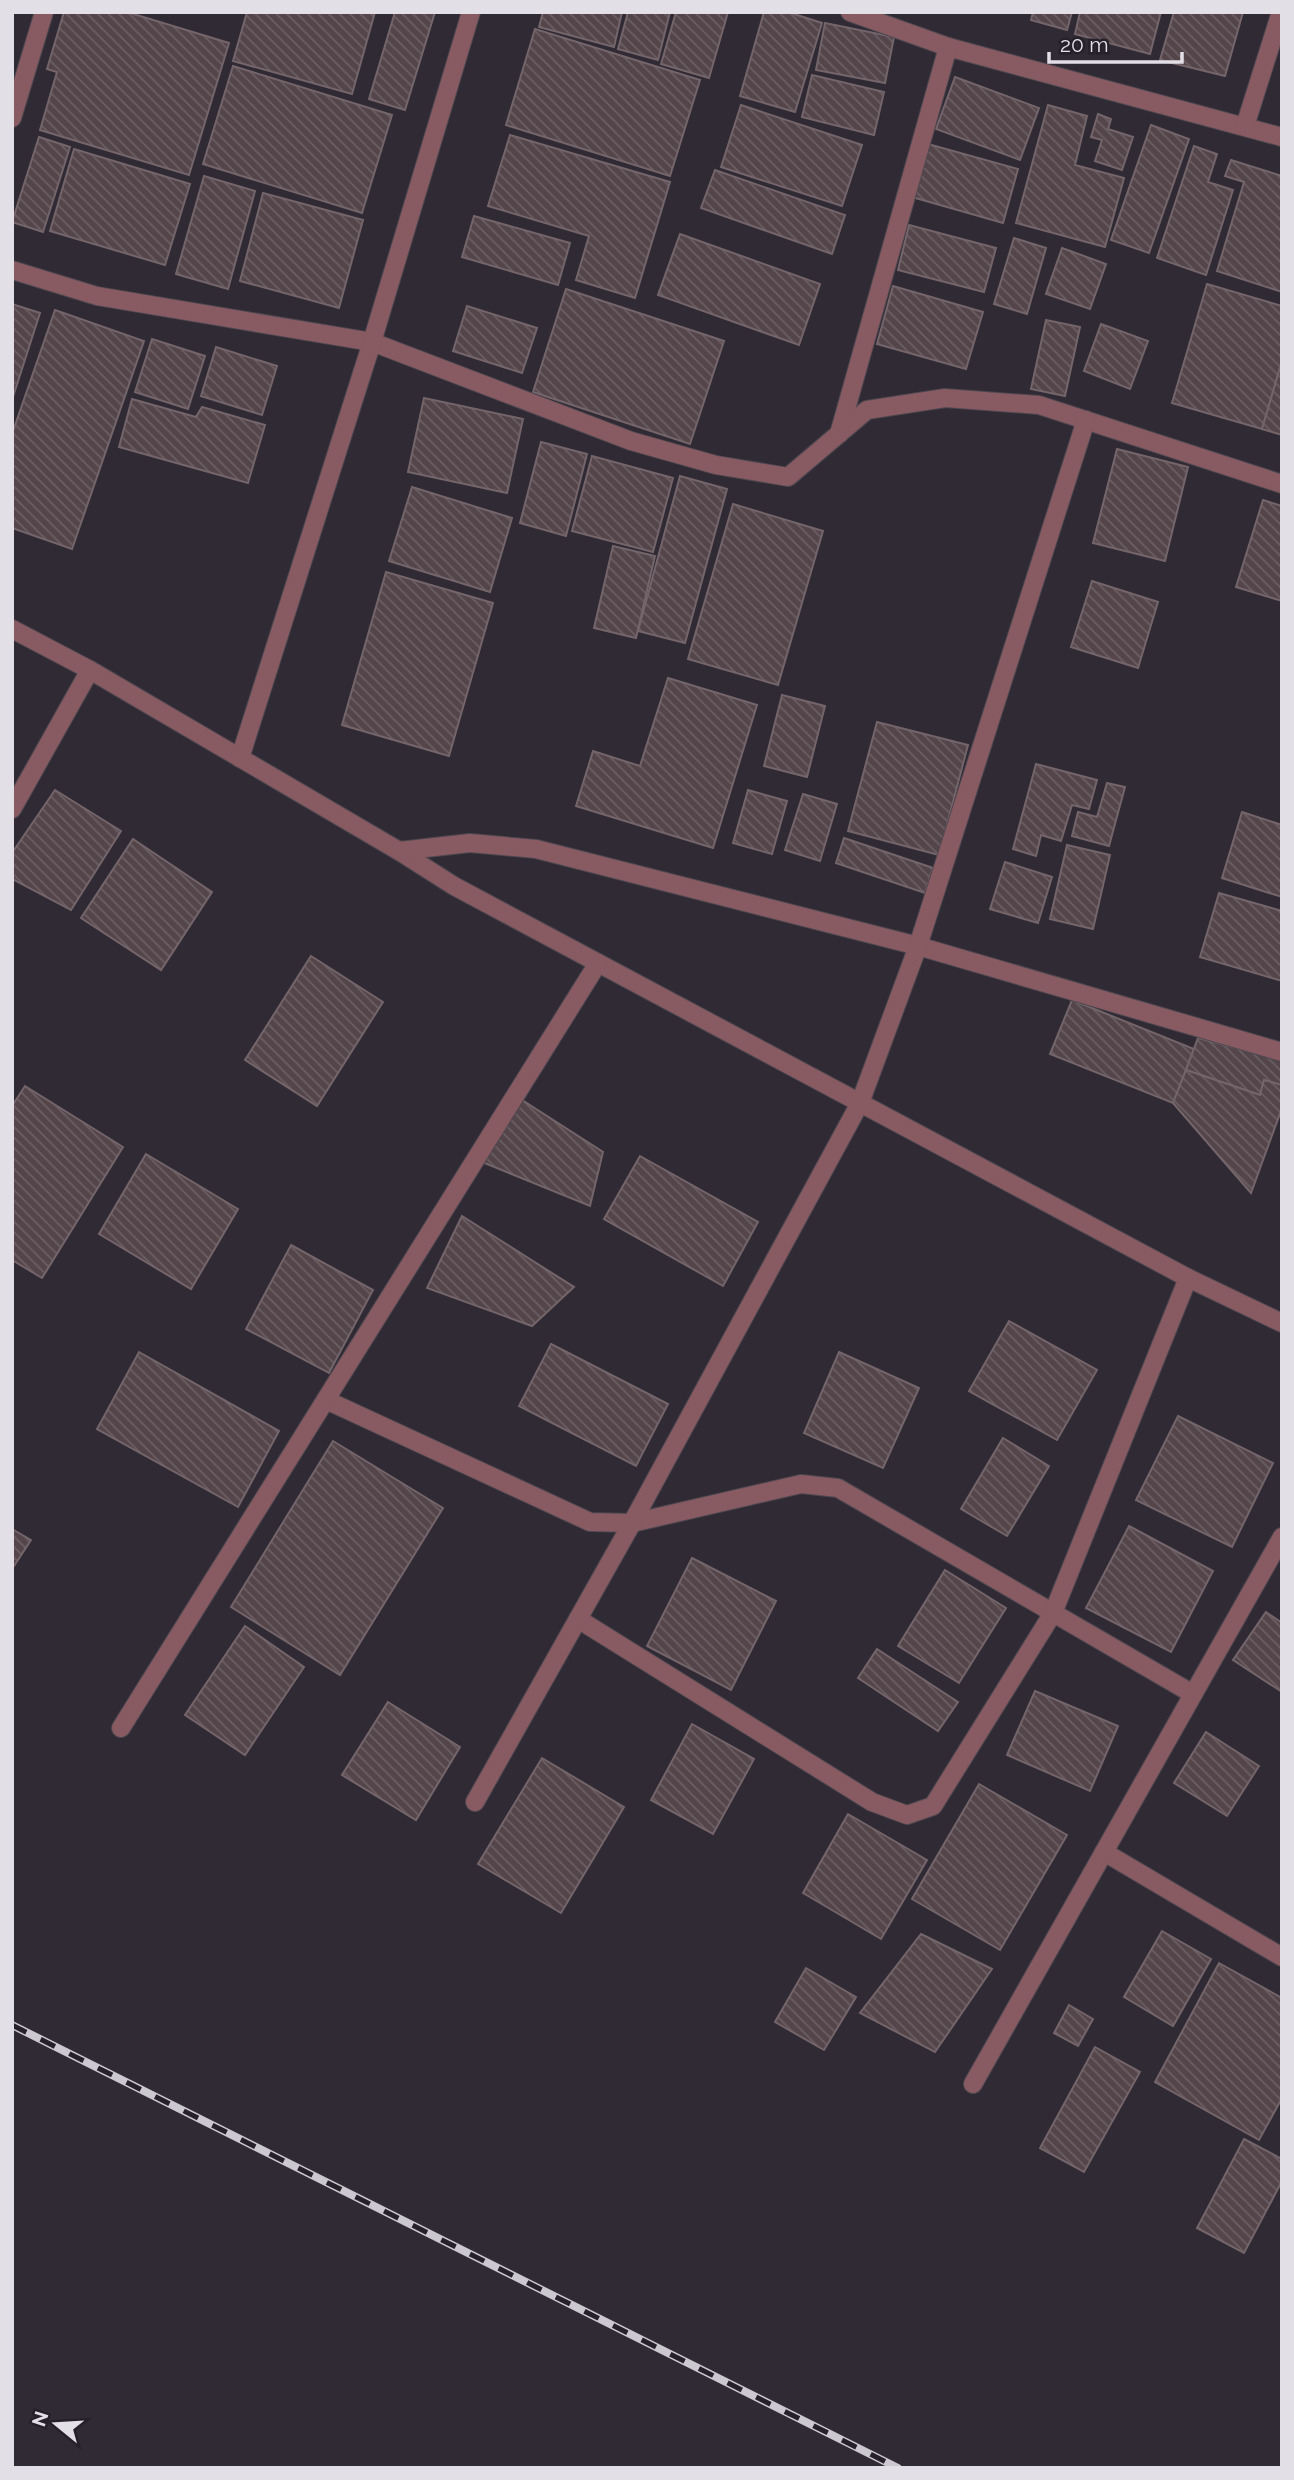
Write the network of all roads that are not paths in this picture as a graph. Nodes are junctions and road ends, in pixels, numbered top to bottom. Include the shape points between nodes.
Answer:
1 (44, 12) edge
2 (471, 12) edge
3 (850, 12) edge
4 (1281, 12) edge
5 (948, 47) junction
6 (12, 118) edge
7 (1245, 126) junction
8 (1282, 137) edge
9 (12, 270) edge
10 (372, 342) junction
11 (1086, 420) junction
12 (839, 434) junction
13 (1282, 484) edge
14 (12, 629) edge
15 (90, 670) junction
16 (240, 758) junction
17 (12, 808) edge
18 (399, 851) junction
19 (918, 946) junction
20 (598, 963) junction
21 (1282, 1052) edge
22 (860, 1103) junction
23 (1188, 1278) junction
24 (1282, 1323) edge
25 (326, 1400) junction
26 (632, 1523) junction
27 (1282, 1537) edge
28 (1053, 1613) junction
29 (578, 1619) junction
30 (1193, 1694) junction
31 (121, 1728) dead end
32 (475, 1802) dead end
33 (1104, 1852) junction
34 (1282, 1958) edge
35 (973, 2084) dead end

1 - 6 street
2 - 10 street
3 - 5 street
4 - 7 street
5 - 7 street
5 - 12 street
7 - 8 street
9 - 10 street via 97,296
10 - 12 street via 631,442 716,465 788,477
10 - 16 street
11 - 12 street via 1039,405 946,398 867,410
11 - 13 street
11 - 19 street
14 - 15 street
15 - 16 street
15 - 17 street
16 - 18 street
18 - 19 street via 470,843 536,849
18 - 20 street via 454,886
19 - 21 street
19 - 22 street
20 - 22 street
20 - 25 street
22 - 23 street
22 - 26 street
23 - 24 street
23 - 28 street
25 - 26 street via 590,1522
25 - 31 street
26 - 28 street via 801,1484 838,1488
26 - 29 street
27 - 30 street
28 - 29 street via 933,1806 907,1815 872,1802
28 - 30 street
29 - 32 street
30 - 33 street
33 - 34 street
33 - 35 street

